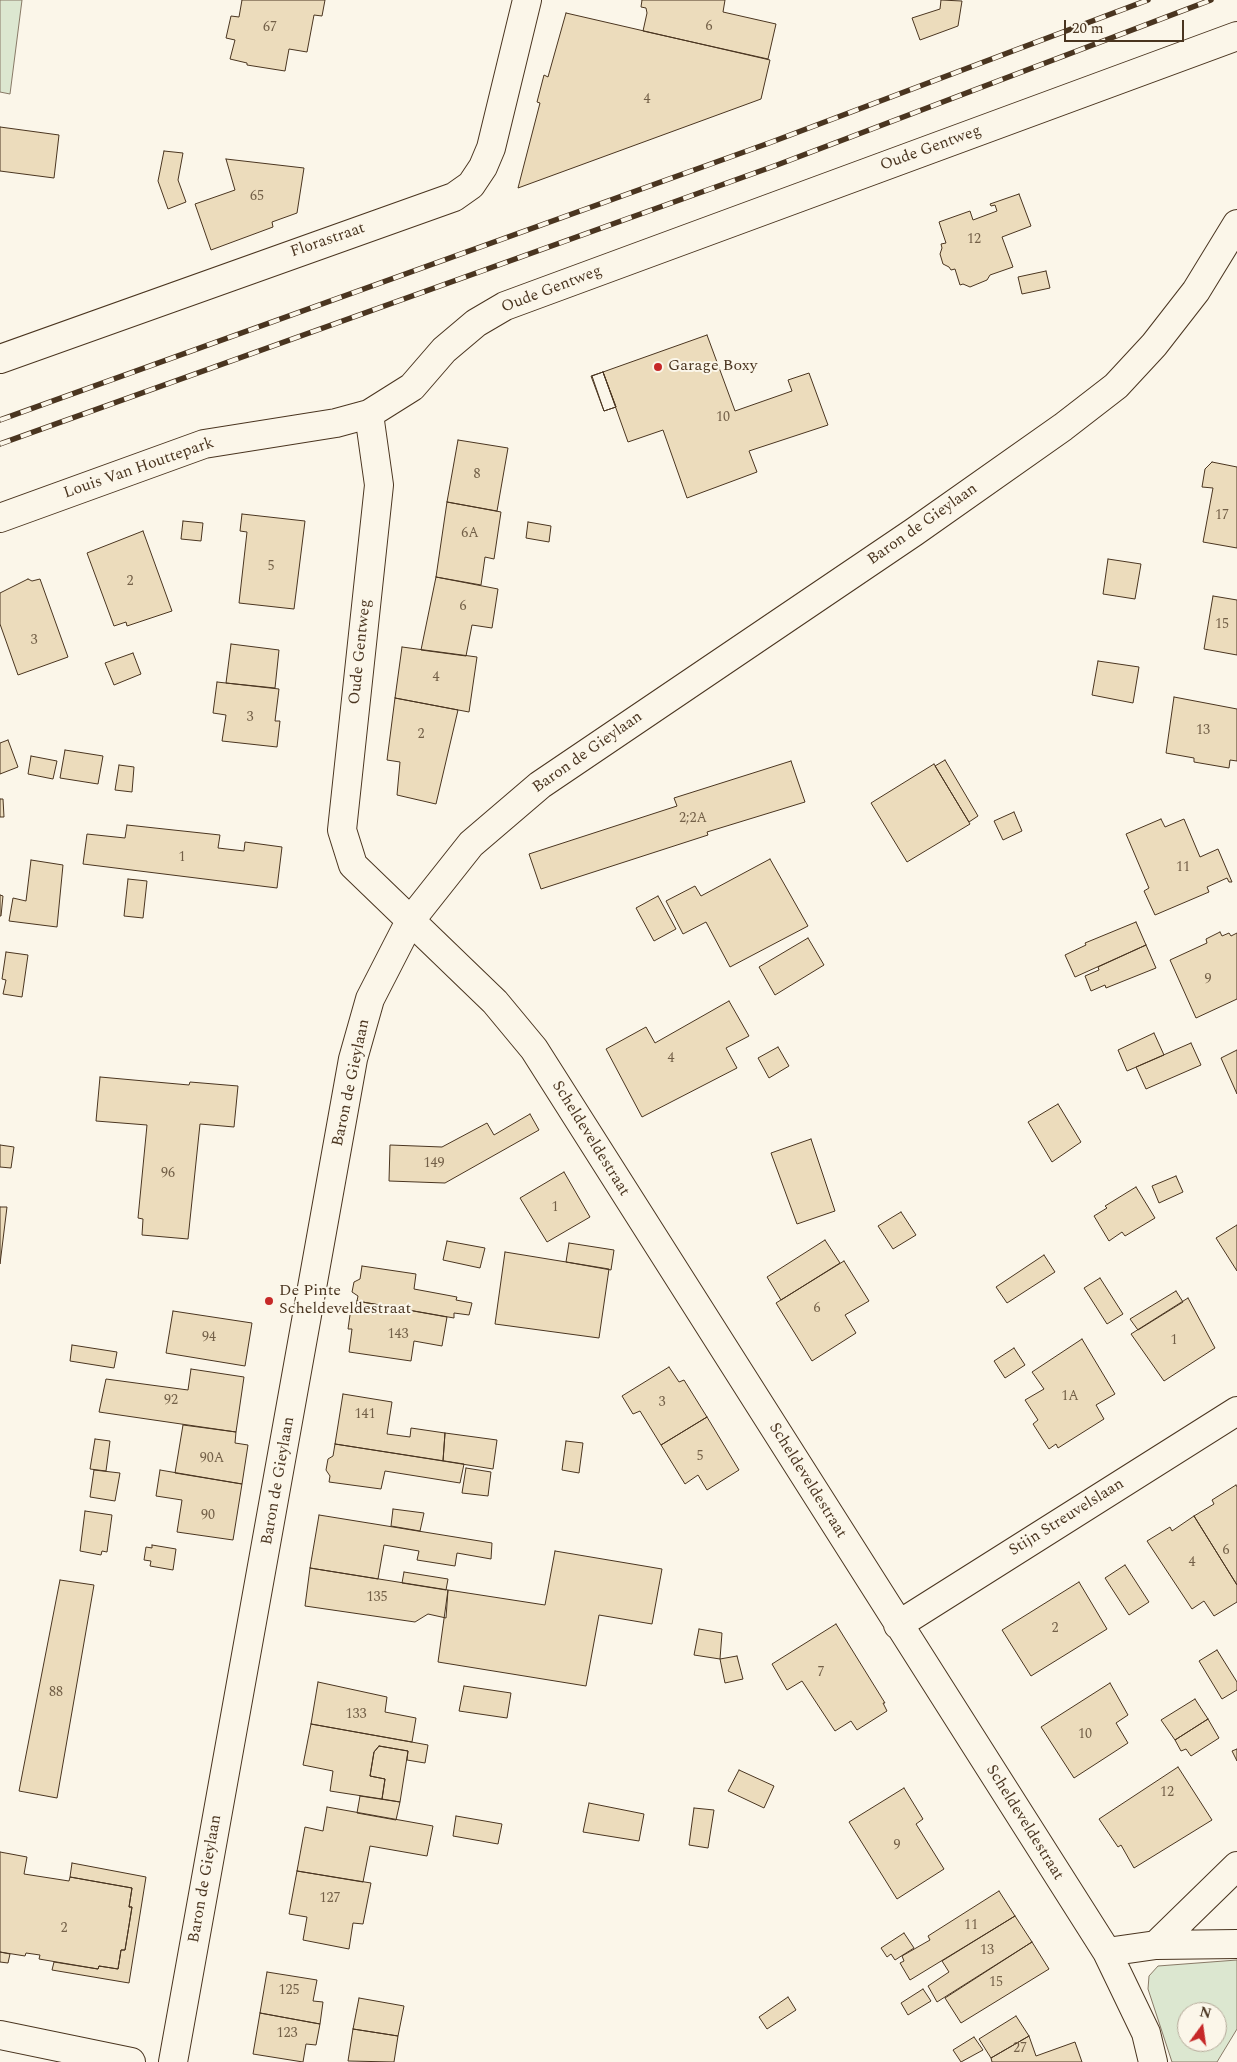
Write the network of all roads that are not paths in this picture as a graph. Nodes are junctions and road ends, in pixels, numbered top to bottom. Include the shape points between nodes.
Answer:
1 (527, 0) edge
2 (1237, 36) edge
3 (1237, 224) edge
4 (0, 359) edge
5 (369, 414) junction
6 (0, 518) edge
7 (410, 922) junction
8 (1237, 1410) edge
9 (898, 1625) junction
10 (1237, 1866) edge
11 (1237, 1944) edge
12 (1156, 1946) junction
13 (1107, 1952) junction
14 (0, 2035) edge
15 (130, 2062) edge
16 (173, 2062) edge
17 (1153, 2062) edge

1 - 4 street, Florastraat via 491,148 471,185 454,197
2 - 5 street, Oude Gentweg via 506,306 476,323 444,350 412,387
3 - 7 street, Baron de Gieylaan via 1196,291 1154,345 1116,386 1064,427 914,532 540,785 471,844
5 - 6 street, Louis Van Houttepark via 204,444
5 - 7 street, Oude Gentweg via 379,485 342,830 353,865
7 - 9 street, Scheldeveldestraat via 496,1002 534,1049
7 - 16 street, Baron de Gieylaan via 370,1000 353,1059
8 - 9 street, Stijn Streuvelslaan
9 - 13 street, Scheldeveldestraat
10 - 12 street
11 - 12 street
12 - 13 street
13 - 17 street, Scheldeveldestraat via 1146,2033
14 - 15 street

